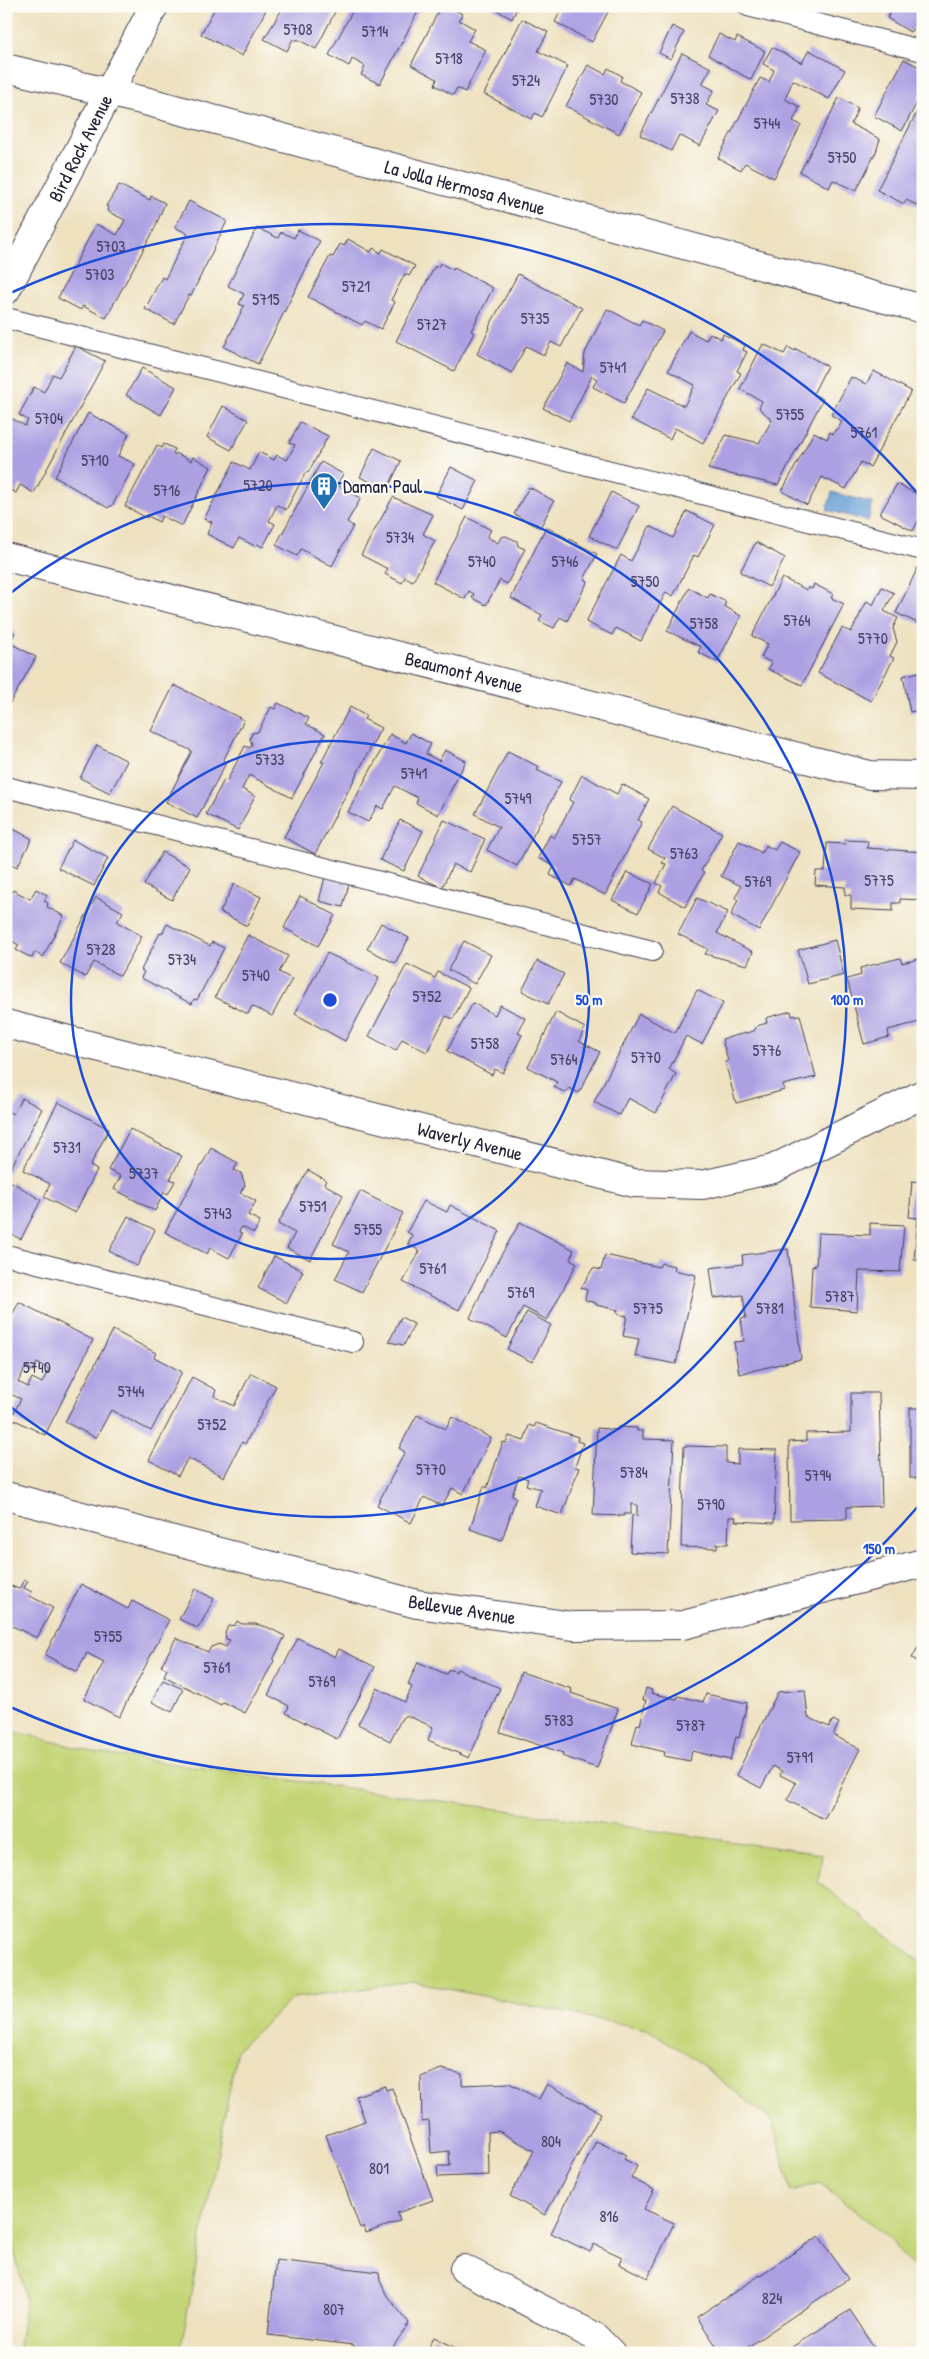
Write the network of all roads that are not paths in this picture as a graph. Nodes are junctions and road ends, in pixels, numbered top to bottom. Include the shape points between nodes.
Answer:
1 (154, 6) edge
2 (748, 6) edge
3 (923, 50) edge
4 (6, 68) edge
5 (109, 93) junction
6 (6, 290) edge
7 (923, 309) edge
8 (6, 318) edge
9 (923, 550) edge
10 (6, 557) edge
11 (923, 776) edge
12 (6, 787) edge
13 (652, 951) dead end
14 (6, 1024) edge
15 (923, 1094) edge
16 (6, 1255) edge
17 (353, 1342) dead end
18 (6, 1496) edge
19 (923, 1563) edge
20 (464, 2269) dead end
21 (612, 2353) edge

1 - 5 street, Bird Rock Avenue
2 - 3 lane
4 - 5 street, La Jolla Hermosa Avenue
5 - 6 street, Bird Rock Avenue
5 - 7 street, La Jolla Hermosa Avenue
8 - 9 lane
10 - 11 street, Beaumont Avenue via 870,775
12 - 13 lane
14 - 15 street, Waverly Avenue via 634,1183 702,1185 773,1169
16 - 17 lane
18 - 19 street, Bellevue Avenue via 417,1604 573,1626 683,1625
20 - 21 street via 594,2336

